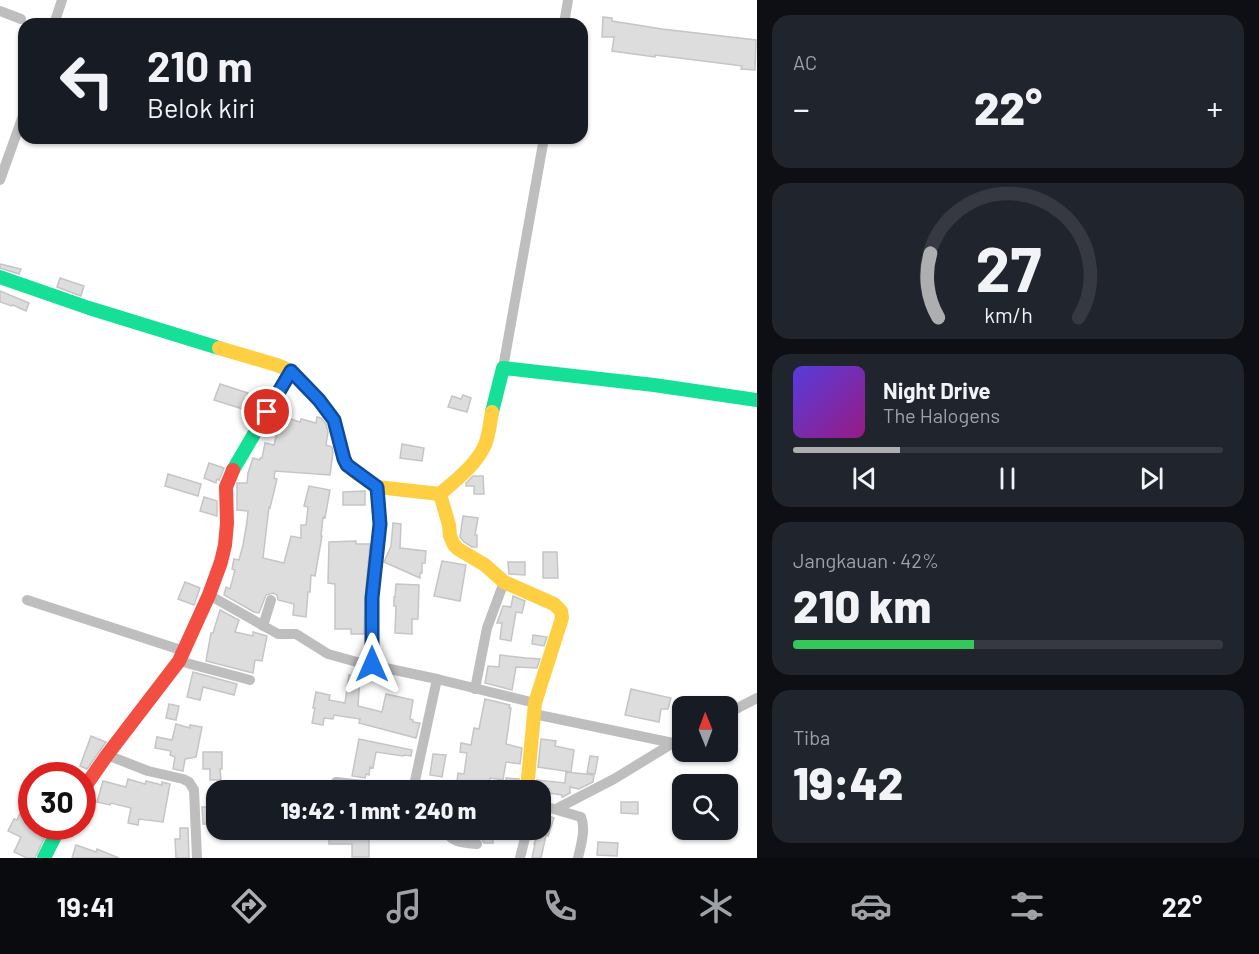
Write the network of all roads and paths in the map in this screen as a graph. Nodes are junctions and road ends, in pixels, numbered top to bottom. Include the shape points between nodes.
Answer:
1 (63, 0) edge
2 (568, 0) edge
3 (0, 11) edge
4 (18, 18) edge
5 (56, 18) edge
6 (565, 18) edge
7 (18, 130) edge
8 (543, 144) edge
9 (0, 180) edge
10 (0, 278) edge
11 (503, 368) junction
12 (291, 371) junction
13 (756, 400) edge
14 (377, 487) junction
15 (440, 494) junction
16 (504, 582) junction
17 (209, 595) junction
18 (27, 600) dead end
19 (271, 600) dead end
20 (263, 626) junction
21 (182, 656) junction
22 (372, 664) junction
23 (437, 679) junction
24 (250, 680) dead end
25 (475, 689) junction
26 (756, 698) edge
27 (738, 708) edge
28 (535, 709) junction
29 (672, 739) edge
30 (672, 744) edge
31 (107, 755) junction
32 (96, 770) edge
33 (413, 780) edge
34 (527, 780) edge
35 (551, 808) edge
36 (556, 810) junction
37 (53, 840) edge
38 (455, 840) edge
39 (524, 840) edge
40 (477, 844) dead end
41 (44, 858) edge
42 (197, 858) edge
43 (520, 858) edge
44 (578, 858) edge

1 - 5 street
2 - 6 street
3 - 4 street
7 - 9 street
8 - 11 street
10 - 12 street
11 - 13 street
11 - 15 street via 482,451
12 - 14 street via 334,420 347,465
12 - 17 street via 228,481 225,545
14 - 15 street
14 - 22 street via 380,524 372,598
15 - 16 street via 454,545
16 - 25 street via 488,628
16 - 28 street via 554,604 561,611
17 - 20 street
17 - 21 street
18 - 21 street
19 - 20 street
20 - 22 street via 278,634 296,634 328,654
21 - 24 street
21 - 31 street
22 - 23 street
23 - 25 street
23 - 33 street
25 - 28 street
26 - 27 street
28 - 29 street
28 - 34 street
30 - 36 street
31 - 32 street
31 - 42 street via 189,782 194,790
35 - 36 street
36 - 44 street via 583,820
37 - 41 street
38 - 40 street
39 - 43 street

